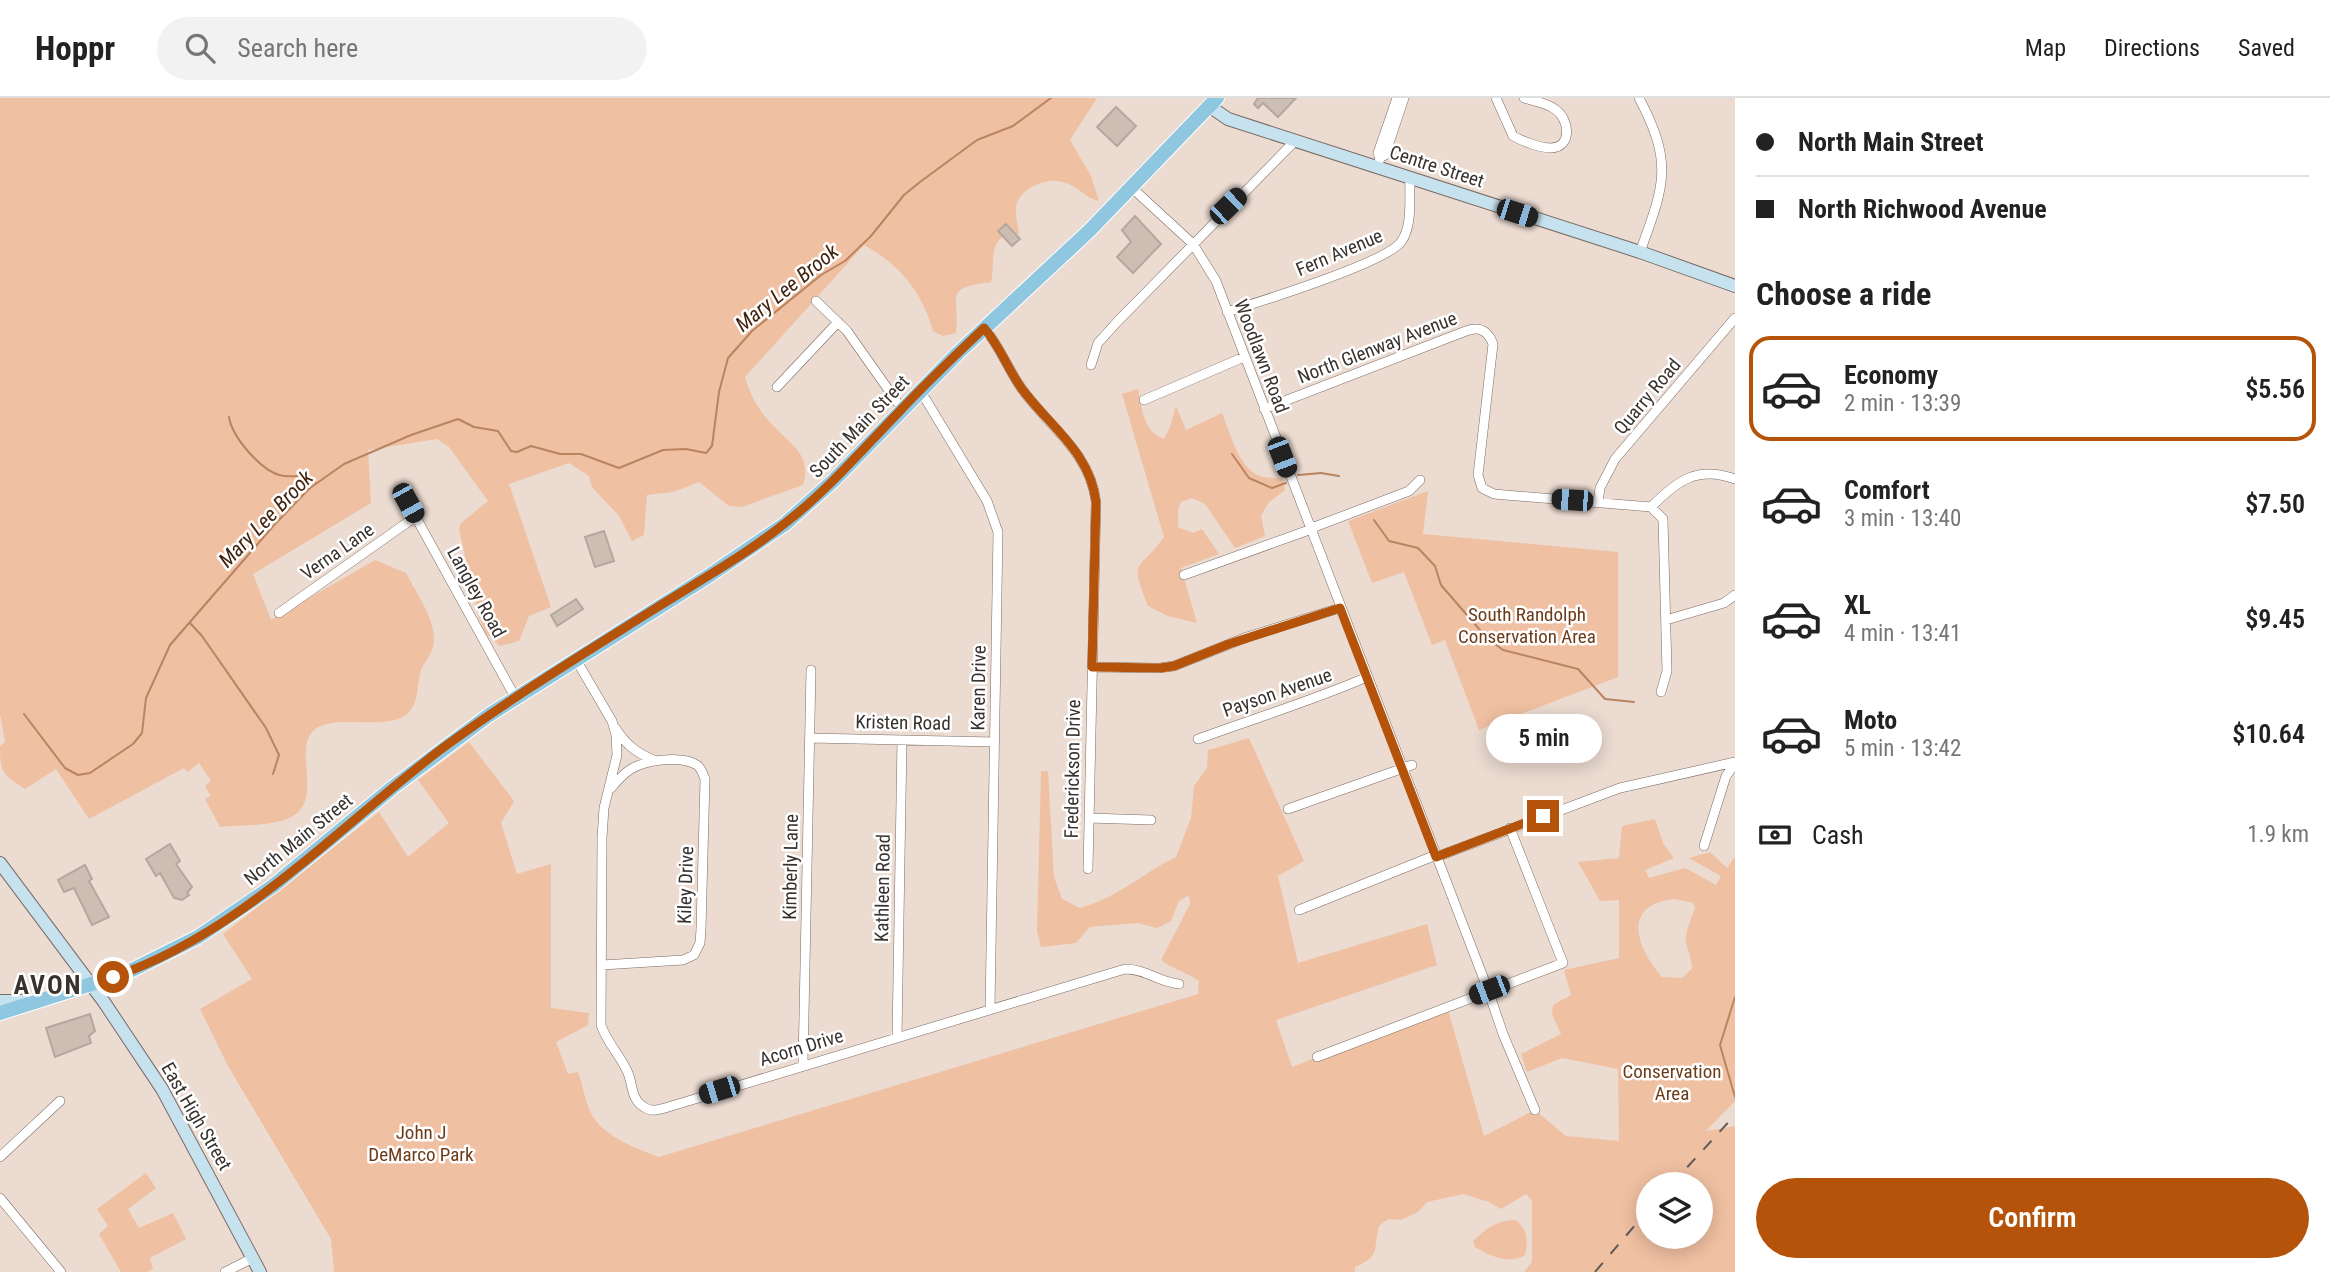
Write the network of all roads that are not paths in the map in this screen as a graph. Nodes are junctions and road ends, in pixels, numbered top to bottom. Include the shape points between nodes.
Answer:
1 (1397, 98) edge
2 (1404, 98) edge
3 (1496, 98) edge
4 (1524, 98) edge
5 (1639, 98) edge
6 (1213, 102) edge
7 (1295, 141) junction
8 (1379, 163) junction
9 (1410, 178) junction
10 (1131, 187) junction
11 (1193, 244) junction
12 (1640, 252) junction
13 (1735, 286) edge
14 (816, 301) dead end
15 (1227, 312) junction
16 (1735, 318) edge
17 (838, 322) junction
18 (984, 328) junction
19 (1244, 357) junction
20 (1091, 365) dead end
21 (777, 387) dead end
22 (920, 390) junction
23 (1144, 400) dead end
24 (902, 409) junction
25 (1264, 409) junction
26 (1735, 479) edge
27 (1420, 480) dead end
28 (1598, 502) junction
29 (408, 503) dead end
30 (1651, 507) junction
31 (415, 517) junction
32 (1309, 529) junction
33 (1184, 575) dead end
34 (1735, 596) edge
35 (1340, 608) junction
36 (279, 613) dead end
37 (1667, 620) junction
38 (576, 658) junction
39 (1092, 667) junction
40 (811, 670) dead end
41 (1367, 677) junction
42 (1661, 692) dead end
43 (515, 697) junction
44 (612, 722) junction
45 (810, 738) junction
46 (1198, 739) dead end
47 (902, 740) junction
48 (995, 741) junction
49 (656, 761) junction
50 (1735, 763) edge
51 (1408, 766) junction
52 (609, 792) junction
53 (1288, 809) dead end
54 (1089, 818) junction
55 (1151, 820) dead end
56 (1510, 828) junction
57 (1704, 846) dead end
58 (1436, 856) junction
59 (0, 863) edge
60 (1088, 869) dead end
61 (1299, 910) dead end
62 (602, 965) junction
63 (90, 984) junction
64 (1179, 984) dead end
65 (1489, 990) junction
66 (0, 1001) edge
67 (32, 1001) junction
68 (990, 1009) junction
69 (0, 1013) edge
70 (897, 1037) junction
71 (1317, 1057) dead end
72 (803, 1065) junction
73 (60, 1101) dead end
74 (1535, 1110) dead end
75 (0, 1157) edge
76 (0, 1198) edge
77 (253, 1258) junction
78 (61, 1272) edge
79 (225, 1272) edge
80 (260, 1272) edge

1 - 8 street via 1378,152
2 - 8 street
3 - 4 street via 1513,136 1557,146 1567,133 1560,114
5 - 12 street via 1657,136 1663,163
6 - 7 main road, Centre Street via 1223,117
6 - 10 main road, South Main Street
7 - 8 main road, Centre Street
7 - 11 street
8 - 9 main road, Centre Street
9 - 12 main road, Centre Street
9 - 15 street, Fern Avenue via 1405,234 1391,251
10 - 11 street, Woodlawn Road
10 - 18 main road, South Main Street
11 - 15 street, Woodlawn Road via 1209,268
11 - 20 street via 1098,344
12 - 13 main road, Centre Street
14 - 17 street
15 - 19 street, Woodlawn Road
16 - 28 street, Quarry Road via 1615,459
17 - 21 street
17 - 24 street
18 - 22 main road, South Main Street
18 - 39 street, Frederickson Drive via 1024,392 1081,456 1094,485
19 - 23 street
19 - 25 street, Woodlawn Road
22 - 24 main road, South Main Street
22 - 48 street, Karen Drive via 986,500 998,532
24 - 38 main road, South Main Street via 785,524
25 - 28 street, North Glenway Avenue via 1479,328 1493,344 1478,475 1482,488 1494,494
25 - 32 street, Woodlawn Road
26 - 30 street via 1688,477
27 - 32 street via 1409,491
28 - 30 street, North Glenway Avenue
29 - 31 street, Langley Road
30 - 37 street via 1665,524
31 - 36 street, Verna Lane
31 - 43 street, Langley Road
32 - 33 street
32 - 35 street, Woodlawn Road
34 - 37 street
35 - 39 street via 1174,666
35 - 41 street, Woodlawn Road
37 - 42 street via 1667,671
38 - 43 main road, South Main Street
38 - 44 street, Acorn Drive
39 - 54 street, Frederickson Drive
40 - 45 street, Kimberly Lane
41 - 46 street, Payson Avenue
41 - 51 street, Woodlawn Road
43 - 63 main road, North Main Street via 422,764 230,918 153,961
44 - 49 street, Kiley Drive via 626,744
44 - 52 street, Acorn Drive via 617,755
45 - 47 street, Kristen Road
45 - 72 street, Kimberly Lane
47 - 48 street, Kristen Road
47 - 70 street, Kathleen Road
48 - 68 street, Karen Drive
49 - 52 street, Kiley Drive via 631,769
49 - 62 street, Kiley Drive via 696,765 705,779 700,943 694,955 683,960
50 - 56 street via 1620,788
50 - 57 street via 1726,776
51 - 53 street
51 - 58 street, Woodlawn Road
52 - 62 street, Acorn Drive via 602,838
54 - 55 street
54 - 60 street, Frederickson Drive
56 - 58 street
56 - 65 street via 1563,963
58 - 61 street
58 - 65 street, Woodlawn Road
59 - 63 main road, East High Street
62 - 72 street, Acorn Drive via 601,1025 627,1071 637,1102 645,1108 654,1111
63 - 67 main road, North Main Street
63 - 77 main road, East High Street via 175,1111
64 - 68 street, Acorn Drive via 1125,969
65 - 71 street
65 - 74 street, Woodlawn Road
66 - 67 main road
67 - 69 main road, North Main Street
68 - 70 street, Acorn Drive
70 - 72 street, Acorn Drive
73 - 75 street
76 - 78 street
77 - 79 street
77 - 80 main road, East High Street

